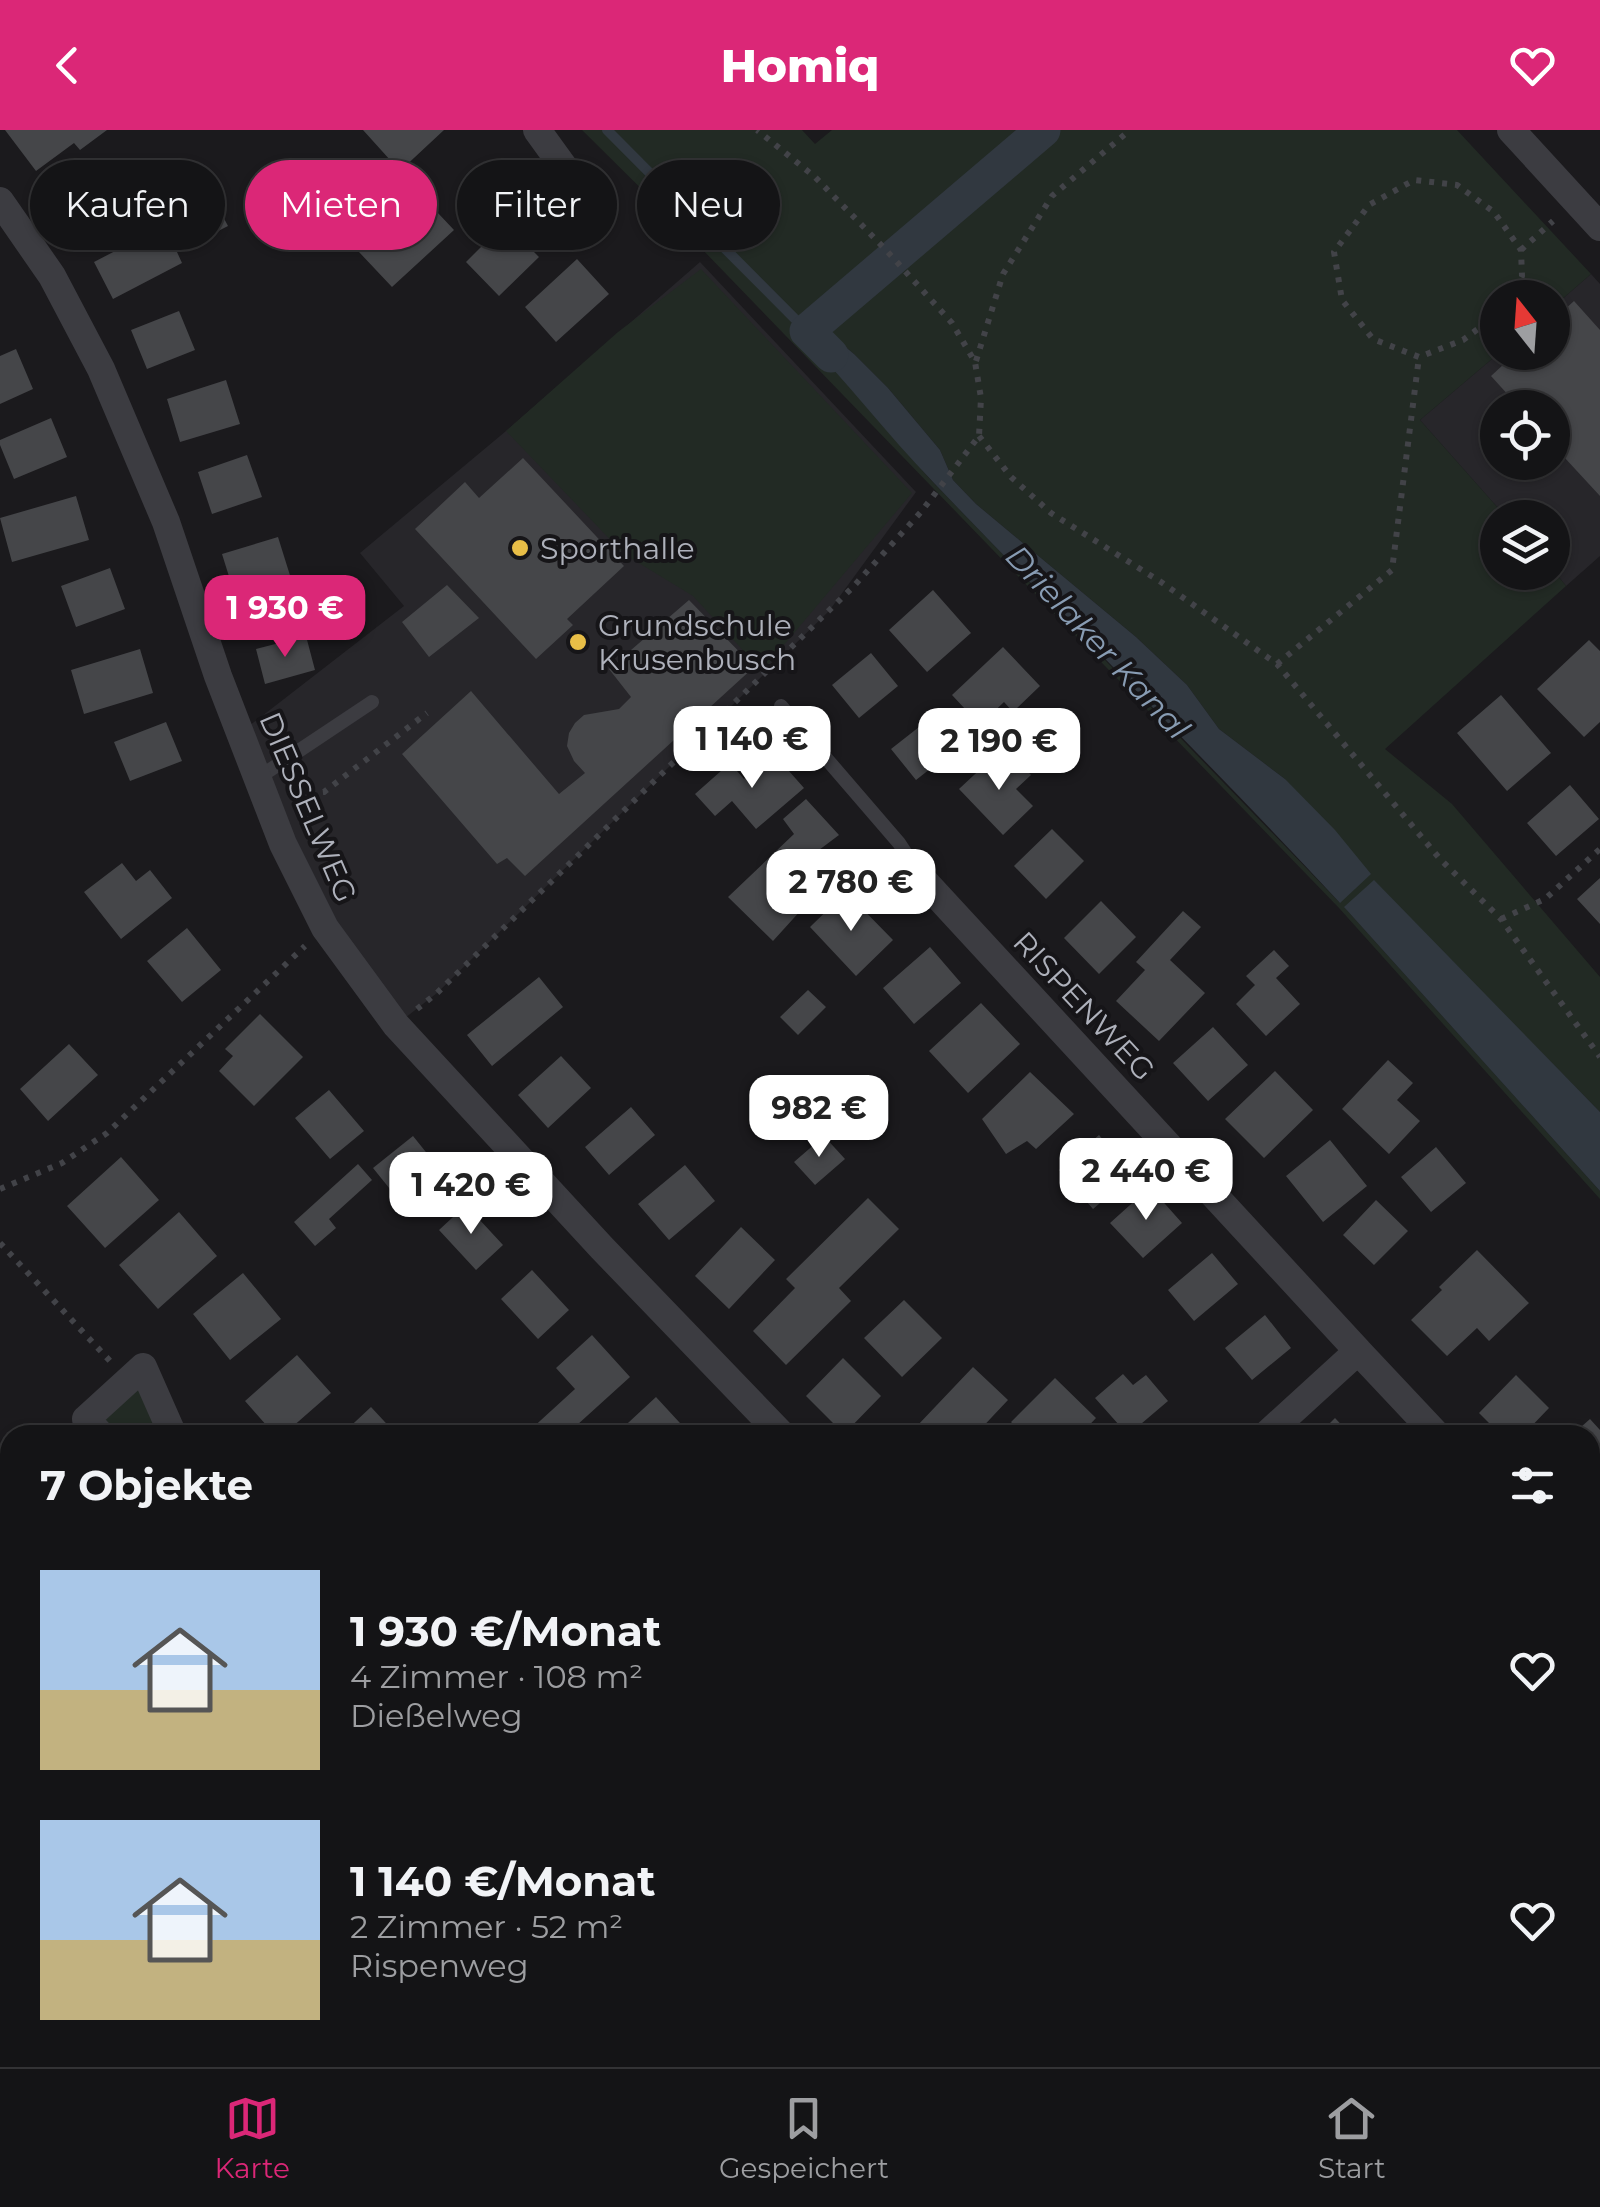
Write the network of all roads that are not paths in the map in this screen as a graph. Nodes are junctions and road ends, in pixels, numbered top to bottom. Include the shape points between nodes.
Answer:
1 (536, 130) edge
2 (1511, 130) edge
3 (558, 160) edge
4 (0, 200) edge
5 (1600, 227) edge
6 (372, 702) dead end
7 (781, 706) dead end
8 (262, 789) junction
9 (924, 881) joint
10 (1358, 1351) junction
11 (91, 1425) edge
12 (169, 1425) edge
13 (772, 1425) edge
14 (1277, 1425) edge
15 (1428, 1425) edge

1 - 3 street
2 - 5 street
4 - 8 street, DIESSELWEG via 52,276 101,369 166,522
6 - 8 lane
7 - 9 lane
8 - 13 street, DIESSELWEG via 325,928 396,1025
9 - 10 street, RISPENWEG
10 - 14 street
10 - 15 street, RISPENWEG
11 - 12 street via 86,1419 143,1367

